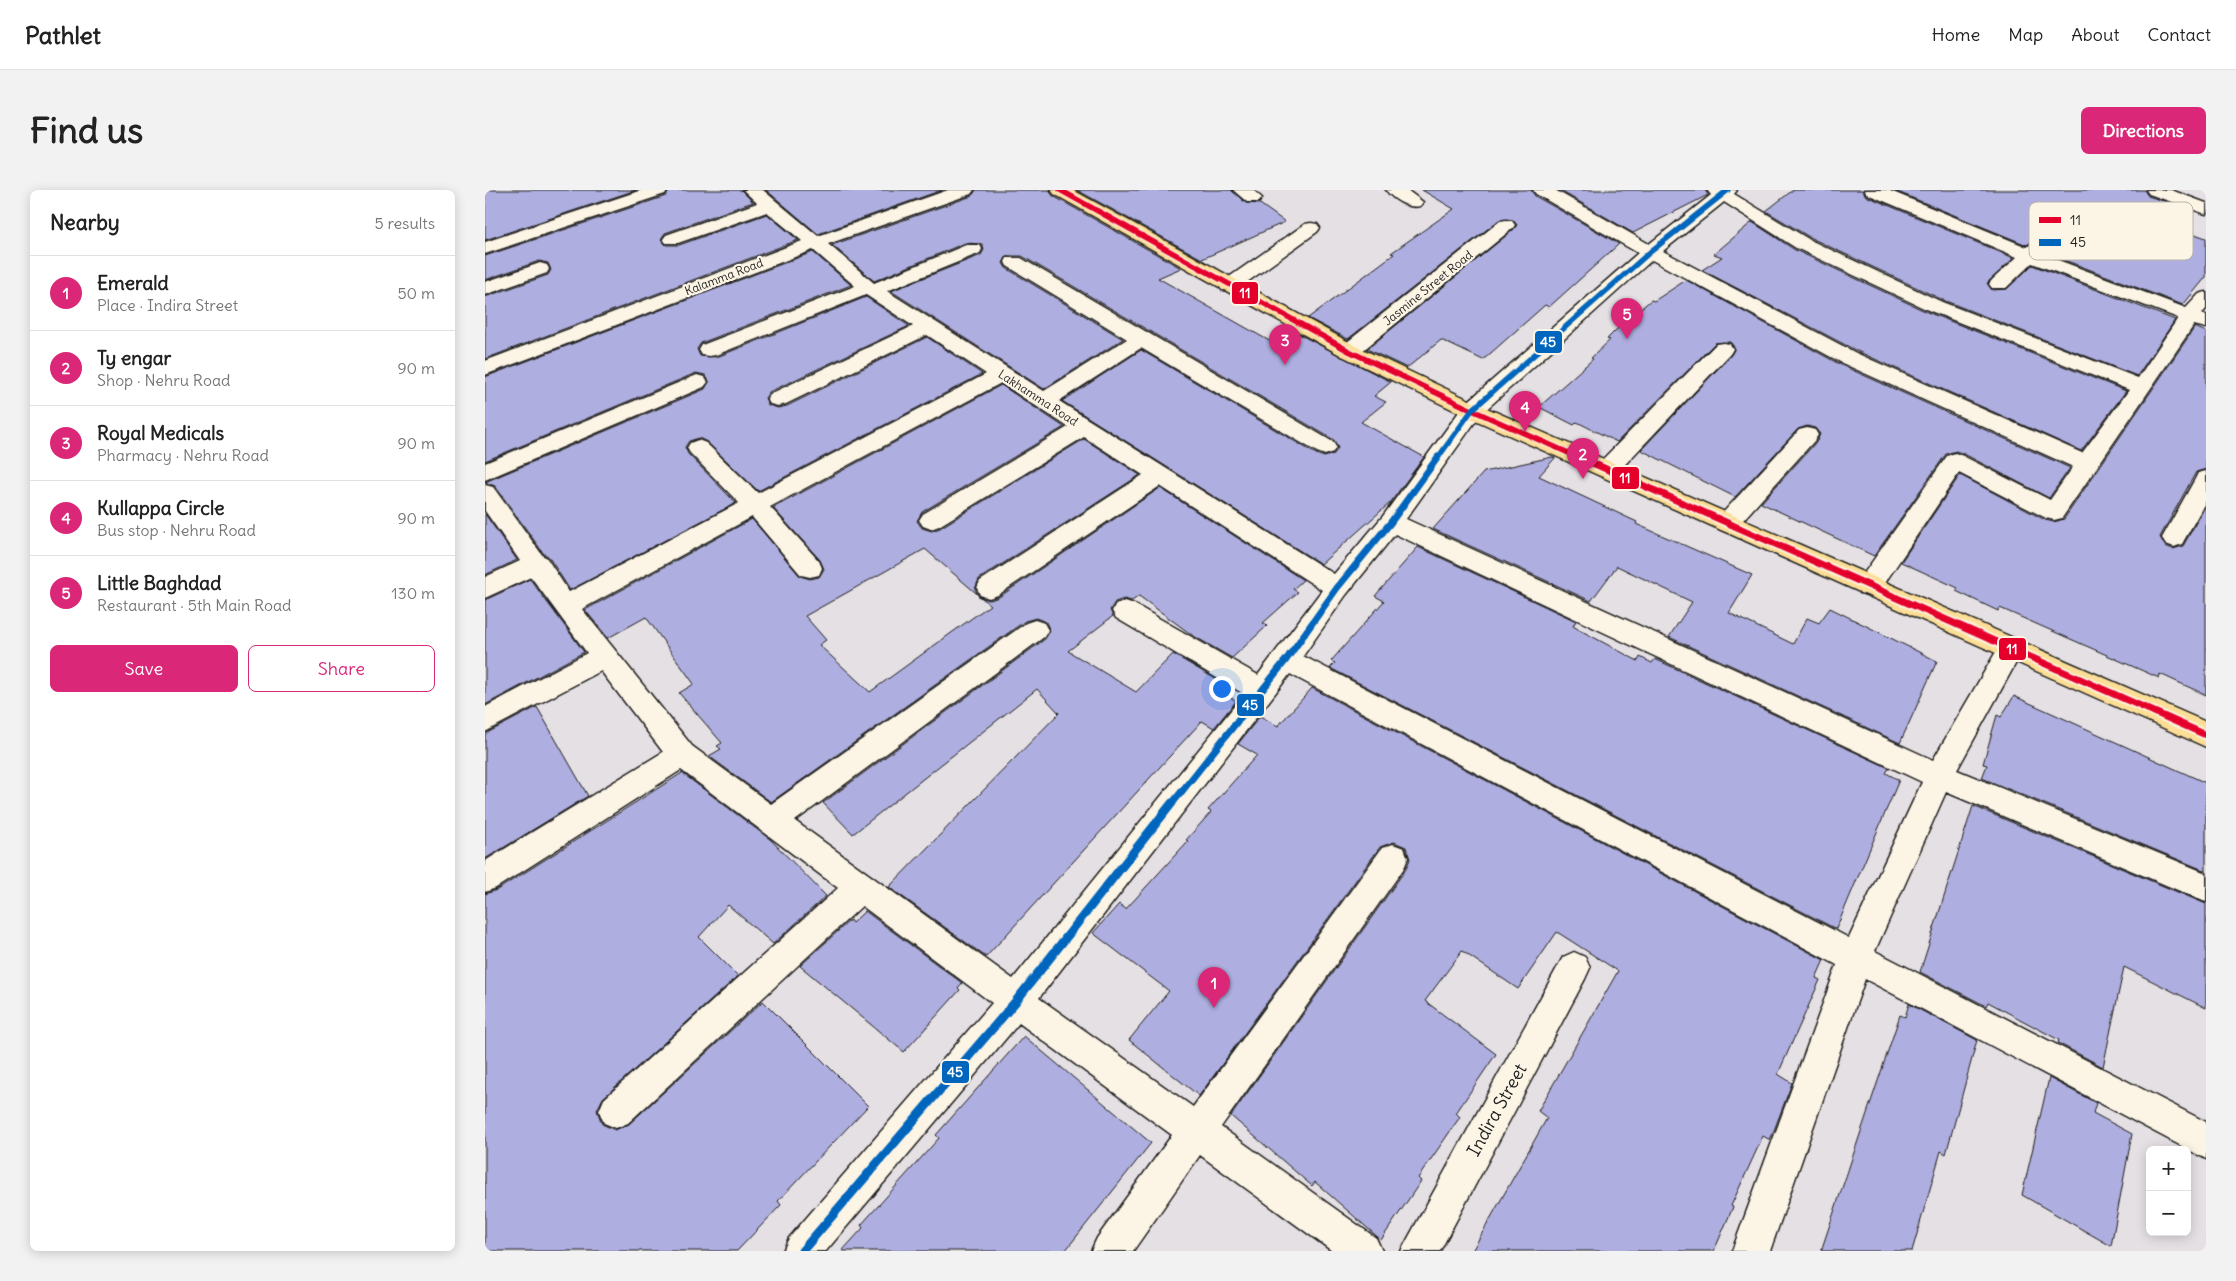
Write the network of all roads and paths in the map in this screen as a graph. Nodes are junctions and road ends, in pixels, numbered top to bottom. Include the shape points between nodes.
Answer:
1 (659, 190) edge
2 (752, 190) edge
3 (965, 190) edge
4 (1060, 190) edge
5 (1395, 190) edge
6 (1541, 190) edge
7 (1873, 190) edge
8 (2155, 190) edge
9 (1722, 191) edge
10 (1898, 194) edge
11 (1414, 202) dead end
12 (2187, 202) edge
13 (2193, 204) edge
14 (769, 205) junction
15 (2206, 209) edge
16 (1506, 226) dead end
17 (1311, 228) dead end
18 (672, 239) dead end
19 (814, 243) junction
20 (485, 248) edge
21 (973, 249) dead end
22 (1650, 252) junction
23 (2029, 255) joint
24 (2042, 260) edge
25 (1014, 262) dead end
26 (540, 269) dead end
27 (1999, 284) dead end
28 (1229, 286) junction
29 (871, 288) junction
30 (485, 289) edge
31 (2206, 298) edge
32 (2197, 319) edge
33 (928, 327) junction
34 (1141, 339) junction
35 (1723, 349) dead end
36 (709, 350) dead end
37 (1349, 351) junction
38 (485, 368) edge
39 (1002, 374) junction
40 (697, 382) dead end
41 (2142, 386) junction
42 (778, 399) dead end
43 (1044, 401) junction
44 (1472, 410) junction
45 (1084, 427) junction
46 (1807, 435) dead end
47 (1325, 447) dead end
48 (698, 448) dead end
49 (2086, 464) junction
50 (1607, 469) junction
51 (485, 472) edge
52 (1159, 476) junction
53 (2206, 479) edge
54 (485, 493) edge
55 (754, 504) junction
56 (931, 520) dead end
57 (1391, 522) junction
58 (1727, 522) junction
59 (2174, 538) dead end
60 (537, 564) junction
61 (810, 568) dead end
62 (1869, 586) junction
63 (485, 588) edge
64 (989, 588) dead end
65 (1337, 588) junction
66 (565, 606) junction
67 (1125, 611) dead end
68 (1035, 630) dead end
69 (2010, 650) junction
70 (604, 657) junction
71 (1286, 660) junction
72 (1262, 691) junction
73 (485, 720) edge
74 (2206, 735) edge
75 (682, 755) junction
76 (1939, 776) junction
77 (771, 821) junction
78 (1393, 858) dead end
79 (485, 878) edge
80 (861, 887) junction
81 (2206, 888) edge
82 (1856, 958) junction
83 (1574, 968) dead end
84 (1016, 1001) junction
85 (616, 1110) dead end
86 (1196, 1130) junction
87 (2206, 1141) edge
88 (802, 1251) edge
89 (1110, 1251) edge
90 (1363, 1251) edge
91 (1420, 1251) edge
92 (1751, 1251) edge

1 - 20 street
2 - 14 street, Lakhamma Road
3 - 19 street, Kalamma Road
4 - 28 main road
5 - 11 street
6 - 22 street
7 - 10 street
8 - 12 street
9 - 22 street
9 - 41 street via 1803,244 1935,306
10 - 23 street
13 - 15 street
14 - 18 street
14 - 19 street, Lakhamma Road
16 - 37 street, Jasmine Street Road
17 - 28 street
19 - 29 street, Lakhamma Road
19 - 38 street, Kalamma Road
21 - 29 street
22 - 44 street
22 - 49 street via 1849,358
23 - 27 street
24 - 32 street
25 - 34 street
26 - 30 street
28 - 37 main road
29 - 33 street, Lakhamma Road
29 - 36 street
31 - 32 street
32 - 41 street
33 - 39 street, Lakhamma Road
33 - 42 street
34 - 43 street
34 - 47 street
35 - 50 street
37 - 44 main road
39 - 43 street, Lakhamma Road
39 - 55 street
40 - 51 street
41 - 49 street
43 - 45 street, Lakhamma Road
44 - 50 main road
44 - 57 street
45 - 52 street, Lakhamma Road
45 - 56 street
46 - 58 street
48 - 55 street
49 - 62 street via 2054,512 1955,462
50 - 58 main road
52 - 64 street
52 - 65 street, Lakhamma Road
53 - 59 street
54 - 60 street
55 - 61 street
55 - 66 street
57 - 65 street
57 - 76 street
58 - 62 main road
60 - 63 street
60 - 66 street
62 - 69 main road
65 - 71 street
66 - 70 street
67 - 72 street
68 - 77 street
69 - 74 main road
69 - 76 street
70 - 73 street
70 - 75 street
71 - 72 street
71 - 82 street
72 - 84 street
75 - 77 street
75 - 79 street
76 - 81 street
76 - 82 street
77 - 80 street
78 - 86 street
80 - 84 street
80 - 85 street
82 - 87 street
82 - 92 street
83 - 91 street, Indira Street
84 - 86 street
84 - 88 street
86 - 89 street
86 - 90 street

